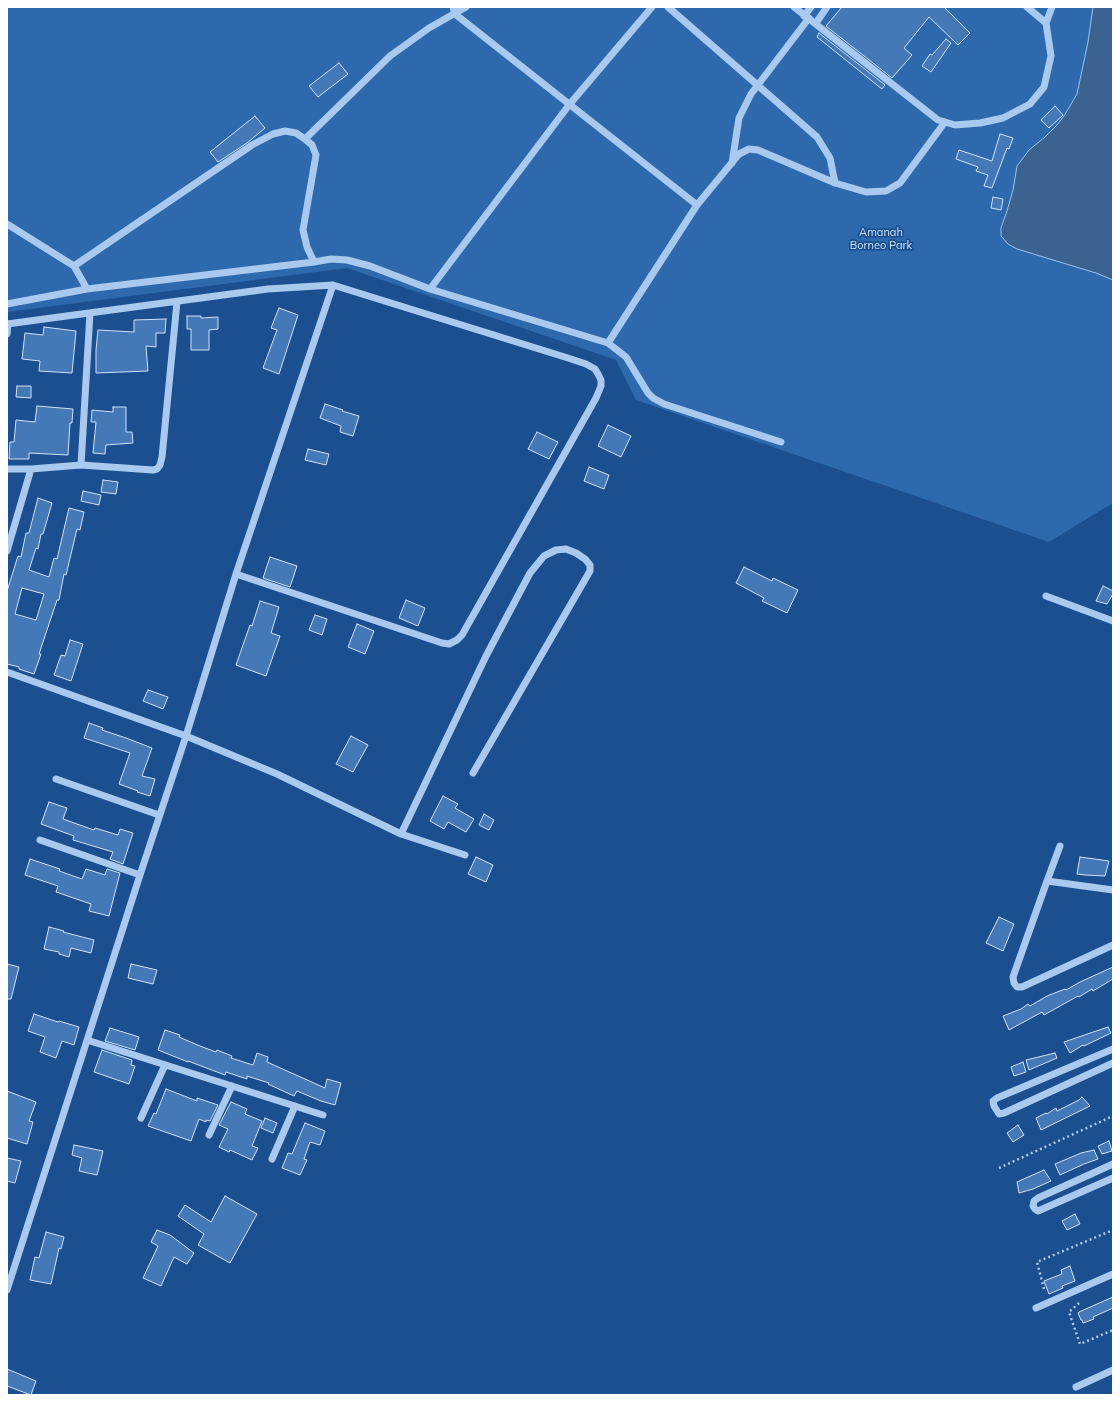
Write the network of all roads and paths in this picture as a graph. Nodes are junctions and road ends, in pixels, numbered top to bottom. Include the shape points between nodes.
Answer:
1 (466, 7) edge
2 (652, 7) edge
3 (668, 7) edge
4 (794, 7) edge
5 (811, 7) edge
6 (827, 7) edge
7 (1027, 7) edge
8 (1052, 7) edge
9 (454, 11) edge
10 (806, 17) junction
11 (816, 23) junction
12 (1046, 23) junction
13 (758, 85) junction
14 (570, 105) junction
15 (944, 122) junction
16 (305, 139) junction
17 (732, 163) junction
18 (835, 183) junction
19 (697, 205) junction
20 (7, 224) edge
21 (314, 262) junction
22 (74, 266) junction
23 (333, 285) junction
24 (87, 289) junction
25 (430, 289) junction
26 (177, 302) junction
27 (7, 304) edge
28 (90, 313) junction
29 (7, 324) edge
30 (7, 334) edge
31 (608, 343) junction
32 (781, 442) dead end
33 (81, 465) junction
34 (7, 469) edge
35 (31, 469) junction
36 (7, 551) edge
37 (236, 574) junction
38 (1046, 596) dead end
39 (1113, 621) edge
40 (7, 672) edge
41 (186, 736) junction
42 (473, 773) dead end
43 (56, 779) dead end
44 (160, 815) junction
45 (401, 834) junction
46 (40, 840) dead end
47 (1060, 846) dead end
48 (465, 856) dead end
49 (140, 875) junction
50 (1047, 881) junction
51 (1113, 890) edge
52 (1113, 945) edge
53 (87, 1040) junction
54 (1113, 1049) edge
55 (1113, 1064) edge
56 (165, 1065) junction
57 (232, 1086) junction
58 (295, 1106) junction
59 (323, 1115) dead end
60 (1113, 1116) edge
61 (141, 1118) dead end
62 (209, 1135) dead end
63 (272, 1159) dead end
64 (1113, 1164) edge
65 (999, 1168) dead end
66 (1113, 1178) edge
67 (1113, 1230) edge
68 (1113, 1274) edge
69 (7, 1289) edge
70 (1044, 1289) dead end
71 (1079, 1303) dead end
72 (1036, 1308) dead end
73 (1113, 1330) edge
74 (1113, 1370) edge
75 (1076, 1387) dead end

1 - 9 street
2 - 14 street
3 - 13 street
4 - 10 street
5 - 10 street
6 - 11 street
7 - 12 street
8 - 12 street
9 - 14 street
9 - 16 street via 390,56
10 - 11 street
10 - 13 street
11 - 15 street via 938,120
12 - 15 street via 1052,56 1044,87 1030,104 1003,118 980,123 955,125
13 - 17 street via 739,118
13 - 18 street via 817,137 830,158
14 - 19 street
14 - 25 street
15 - 18 street via 900,183 886,191 866,192
16 - 21 street via 312,144 316,155 303,230
16 - 22 street via 296,133 285,131 252,145
17 - 18 street via 739,154 749,149 758,150
17 - 19 street
19 - 31 street
20 - 22 street
21 - 24 street
21 - 25 street via 347,260
22 - 24 street
23 - 26 street via 268,289
23 - 37 street
23 - 37 street via 586,364 595,369 601,386 457,640 449,644 442,643
24 - 27 street
25 - 31 street
26 - 28 street
26 - 33 street via 162,457 158,469
28 - 29 street
28 - 33 street
29 - 30 street
31 - 32 street via 626,357 653,398 664,404
33 - 35 street
34 - 35 street
35 - 36 street
37 - 41 street
38 - 39 street
40 - 41 street
41 - 44 street
41 - 45 street via 277,774
42 - 45 street via 590,571 590,565 576,553 566,549 556,550 544,556 530,574 486,656
43 - 44 street
44 - 49 street
45 - 48 street
46 - 49 street
47 - 50 street
49 - 53 street
50 - 51 street
50 - 52 street via 1013,977 1017,987 1022,987
53 - 56 street
53 - 69 street
54 - 55 street via 997,1098 993,1101 994,1106 998,1114 1004,1113
56 - 57 street
56 - 61 street
57 - 58 street
57 - 62 street
58 - 59 street
58 - 63 street
60 - 65 path
64 - 66 street via 1038,1198 1033,1206 1038,1211
67 - 70 path via 1037,1262
68 - 72 street
71 - 73 path via 1069,1312 1080,1344
74 - 75 street

